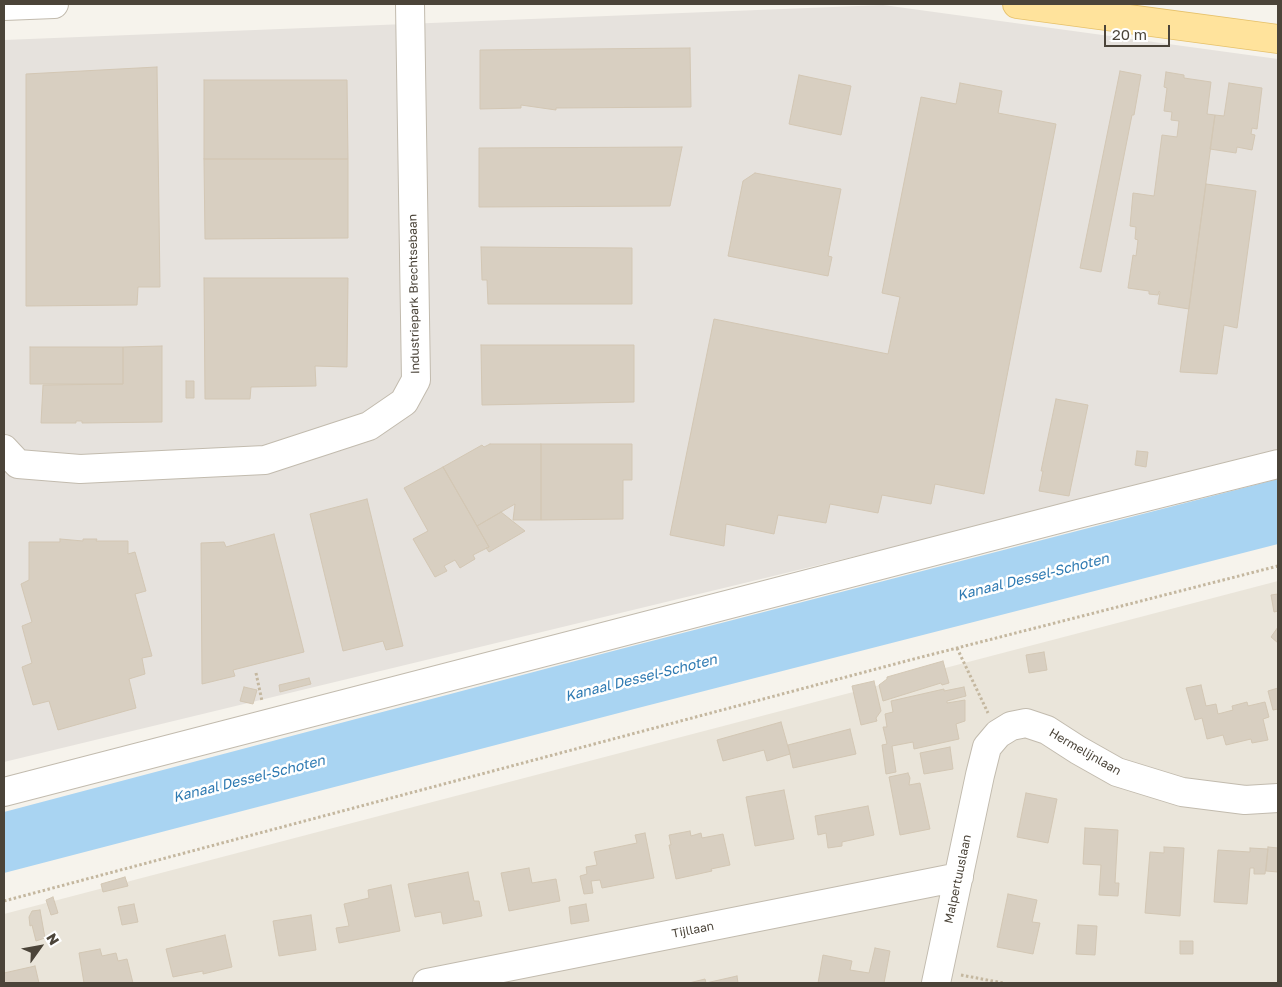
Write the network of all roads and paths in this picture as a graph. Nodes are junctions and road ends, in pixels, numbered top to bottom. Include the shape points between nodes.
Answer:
1 (54, 4) edge
2 (410, 4) edge
3 (1017, 4) edge
4 (4, 6) edge
5 (1278, 39) edge
6 (4, 449) edge
7 (1278, 464) edge
8 (1278, 566) edge
9 (957, 648) junction
10 (998, 734) junction
11 (4, 792) edge
12 (1278, 798) edge
13 (959, 877) junction
14 (4, 901) edge
15 (937, 977) edge
16 (428, 983) edge
17 (1004, 983) edge

1 - 4 street
2 - 6 street, Industriepark Brechtsebaan via 416,380 404,402 369,426 265,460 80,469 18,464
3 - 5 main road
7 - 11 street
8 - 9 path
9 - 10 path
9 - 14 path
10 - 12 street, Hermelijnlaan via 1011,726 1026,723 1047,730 1117,772 1182,792 1246,800
10 - 13 street, Malpertuuslaan via 987,747
13 - 15 street, Malpertuuslaan
13 - 16 street, Tijllaan
15 - 17 path

